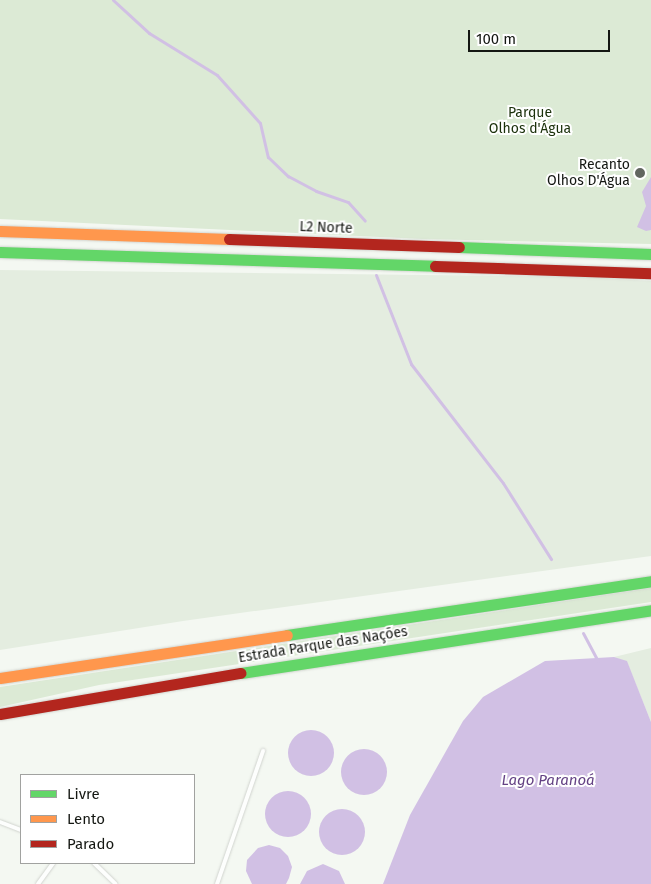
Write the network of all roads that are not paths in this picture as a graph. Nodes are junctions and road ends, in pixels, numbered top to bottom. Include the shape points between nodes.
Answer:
1 (0, 232) edge
2 (0, 252) edge
3 (651, 254) edge
4 (651, 273) edge
5 (651, 581) edge
6 (651, 610) edge
7 (0, 678) edge
8 (0, 714) edge
9 (263, 751) dead end
10 (0, 822) edge
11 (20, 830) edge
12 (52, 864) edge
13 (95, 864) edge
14 (38, 884) edge
15 (116, 884) edge
16 (217, 884) edge

1 - 3 main road, L2 Norte
2 - 4 main road
5 - 7 main road, Estrada Parque das Nações
6 - 8 main road, Estrada Parque das Nações via 91,696
9 - 16 lane
10 - 11 lane
12 - 14 lane
13 - 15 lane

